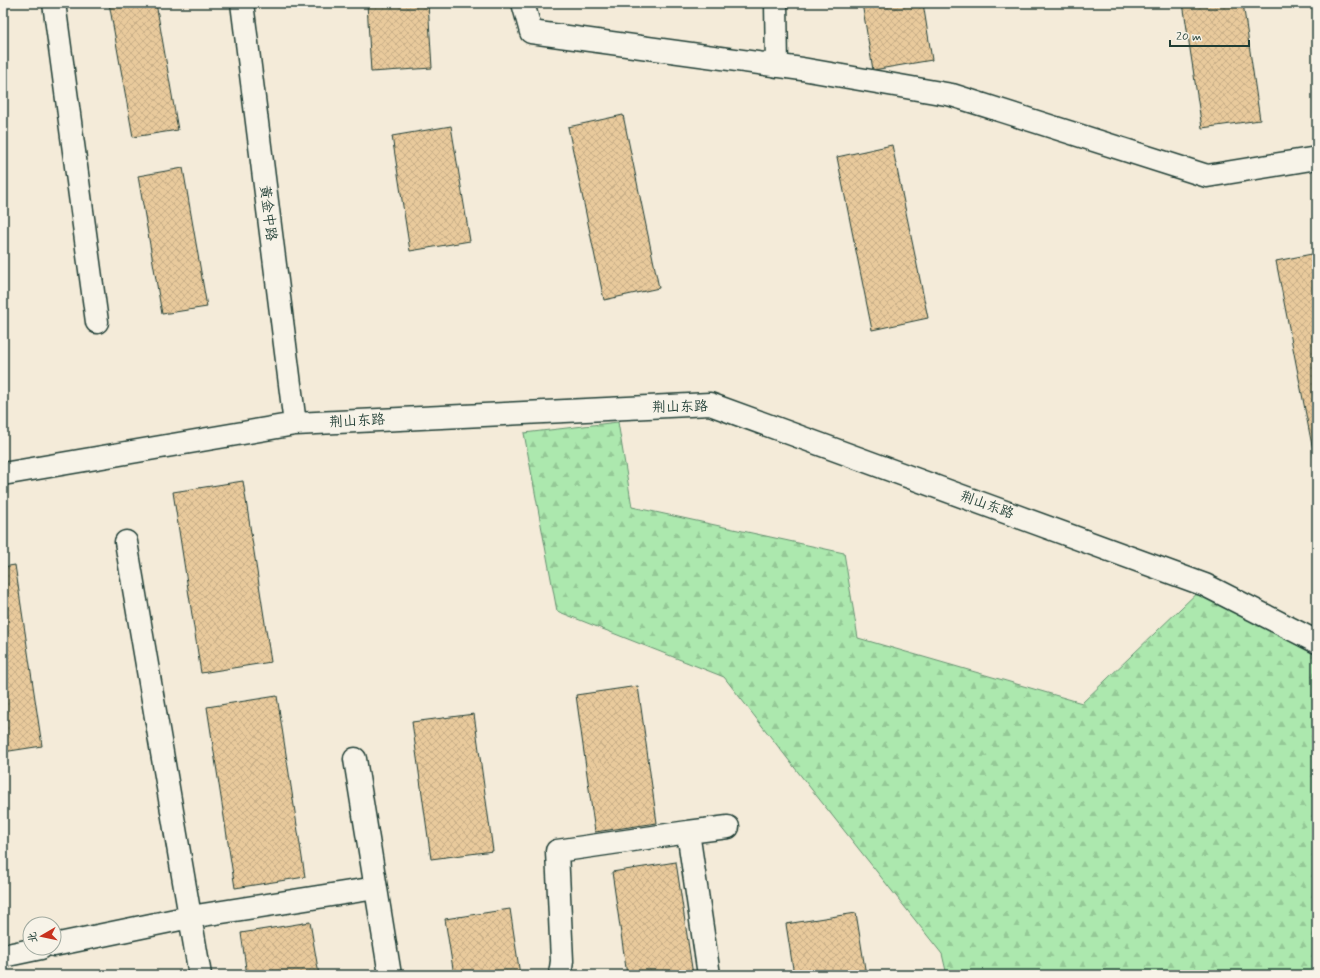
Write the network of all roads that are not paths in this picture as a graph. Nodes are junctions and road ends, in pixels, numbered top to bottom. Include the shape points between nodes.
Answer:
1 (54, 3) edge
2 (242, 3) edge
3 (523, 3) edge
4 (776, 3) edge
5 (778, 66) junction
6 (1317, 158) edge
7 (97, 322) dead end
8 (295, 424) junction
9 (3, 474) edge
10 (126, 542) dead end
11 (1317, 642) edge
12 (355, 759) dead end
13 (728, 827) dead end
14 (688, 832) junction
15 (376, 888) junction
16 (190, 917) junction
17 (62, 943) edge
18 (22, 952) edge
19 (3, 956) edge
20 (200, 975) edge
21 (390, 975) edge
22 (560, 975) edge
23 (709, 975) edge

1 - 7 street
2 - 8 street, 黄金中路
3 - 5 street via 532,32
4 - 5 street
5 - 6 street via 952,95 1207,176
8 - 9 street, 荆山东路
8 - 11 street, 荆山东路 via 710,404 1205,585
10 - 16 street
12 - 15 street
13 - 14 street
14 - 22 street via 557,851 562,961
14 - 23 street
15 - 16 street
15 - 21 street
16 - 17 street
16 - 20 street
18 - 19 street

